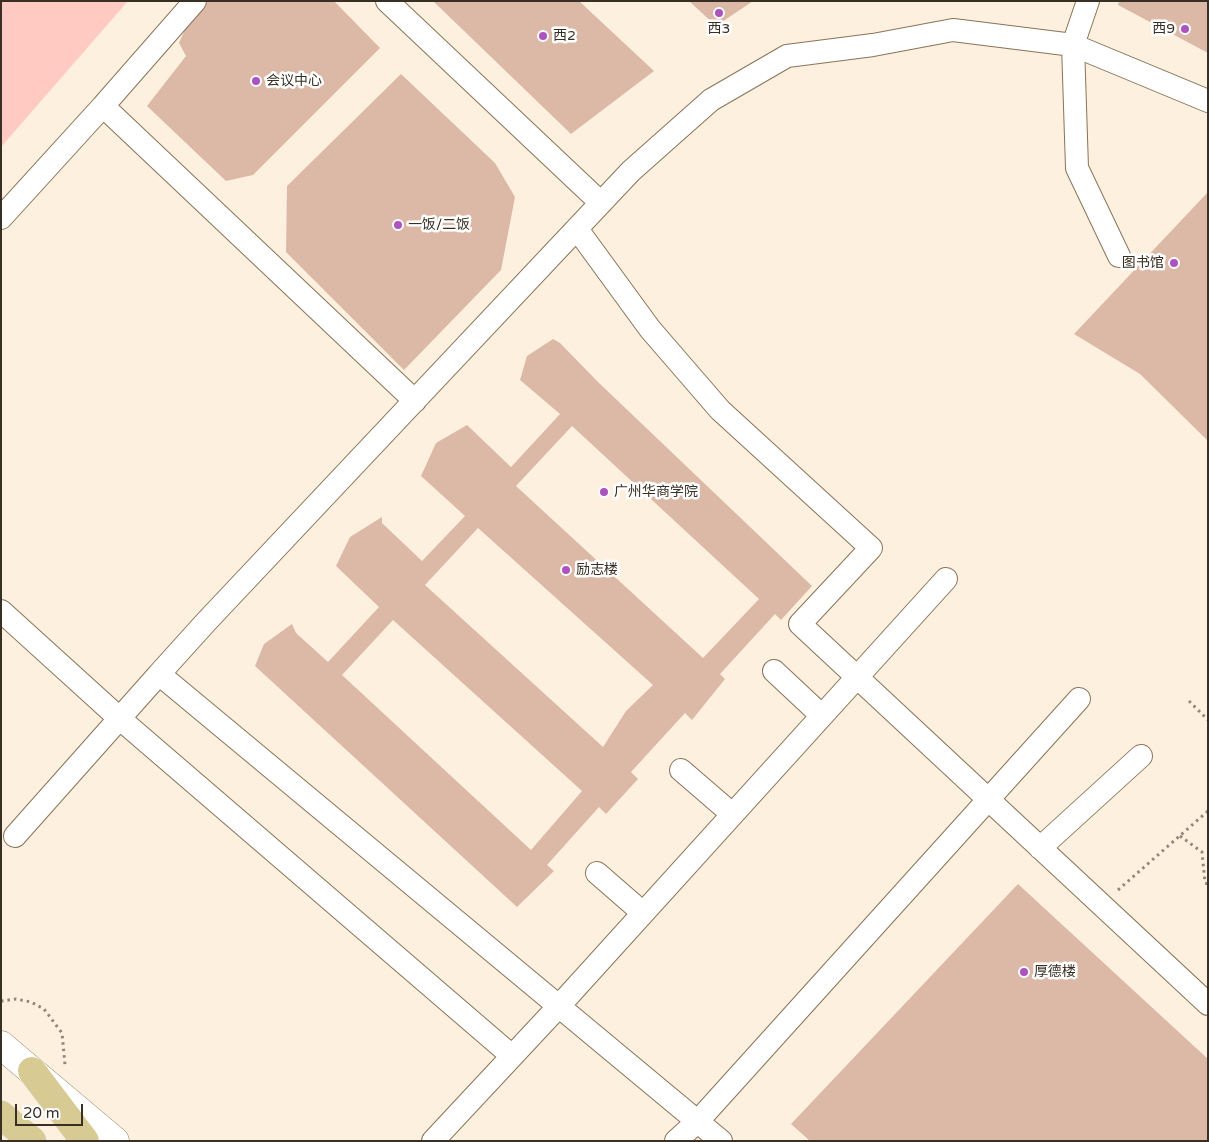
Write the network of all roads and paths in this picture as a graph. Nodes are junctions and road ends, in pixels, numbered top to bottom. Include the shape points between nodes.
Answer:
1 (195, 1) edge
2 (387, 1) edge
3 (1088, 1) edge
4 (1072, 45) junction
5 (1208, 101) edge
6 (103, 106) junction
7 (601, 203) junction
8 (1, 218) edge
9 (577, 229) junction
10 (1120, 256) dead end
11 (415, 401) junction
12 (946, 579) dead end
13 (1, 610) edge
14 (774, 671) dead end
15 (159, 674) junction
16 (856, 676) junction
17 (1079, 700) dead end
18 (1189, 702) dead end
19 (822, 715) junction
20 (119, 718) junction
21 (1208, 720) edge
22 (1141, 756) dead end
23 (681, 770) dead end
24 (989, 800) junction
25 (1208, 811) edge
26 (732, 814) junction
27 (15, 836) dead end
28 (1180, 836) junction
29 (1040, 848) junction
30 (596, 872) dead end
31 (1208, 884) edge
32 (1101, 904) junction
33 (642, 913) junction
34 (1, 1001) edge
35 (1208, 1004) edge
36 (559, 1006) junction
37 (1, 1045) edge
38 (512, 1056) junction
39 (65, 1066) dead end
40 (32, 1071) junction
41 (1, 1115) edge
42 (698, 1122) junction
43 (32, 1141) edge
44 (85, 1141) edge
45 (115, 1141) edge
46 (432, 1141) edge
47 (676, 1141) edge
48 (721, 1141) edge

1 - 6 street
2 - 7 street
3 - 4 street
4 - 5 street
4 - 7 street via 953,30 787,56 710,100 631,171
4 - 10 street via 1077,168
6 - 8 street
6 - 11 street
7 - 9 street
9 - 11 street
9 - 16 street via 650,329 720,410 871,548 800,624
11 - 15 street
12 - 16 street
13 - 20 street
14 - 19 street
15 - 20 street
15 - 36 street
16 - 19 street
16 - 24 street
17 - 24 street
18 - 21 path
19 - 26 street
20 - 27 street
20 - 38 street
22 - 29 street
23 - 26 street
24 - 29 street
24 - 42 street
25 - 28 path
26 - 33 street
28 - 31 path via 1202,852 1205,883
28 - 32 path
29 - 32 street
30 - 33 street
32 - 35 street
33 - 36 street
34 - 39 path via 16,999 44,1009 62,1033
36 - 38 street
36 - 42 street
37 - 40 street
38 - 46 street
40 - 44 main road
40 - 45 street
41 - 43 main road
42 - 47 street
42 - 48 street

